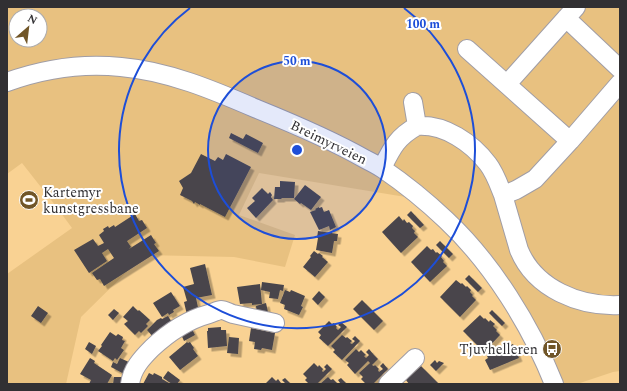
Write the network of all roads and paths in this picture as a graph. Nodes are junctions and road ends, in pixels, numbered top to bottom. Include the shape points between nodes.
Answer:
1 (571, 12) edge
2 (467, 48) dead end
3 (620, 69) edge
4 (7, 82) edge
5 (620, 83) edge
6 (508, 84) junction
7 (413, 102) dead end
8 (418, 126) junction
9 (570, 141) junction
10 (382, 168) junction
11 (504, 195) junction
12 (620, 305) edge
13 (275, 323) dead end
14 (415, 358) dead end
15 (130, 384) edge
16 (388, 384) edge
17 (554, 384) edge

1 - 3 street
1 - 6 street
2 - 6 street
4 - 10 street, Breimyrveien via 37,73 79,67 120,67 157,73 242,102 310,131
5 - 9 street
6 - 9 street
7 - 8 street
8 - 10 street via 398,140
8 - 11 street via 443,129 472,147 488,164
9 - 11 street via 535,179
10 - 17 street, Breimyrveien via 416,193 447,221 487,266 528,330
11 - 12 street via 521,256 536,276 560,294 596,304
13 - 15 street via 222,310 196,318 171,331 143,357 132,373
14 - 16 street

